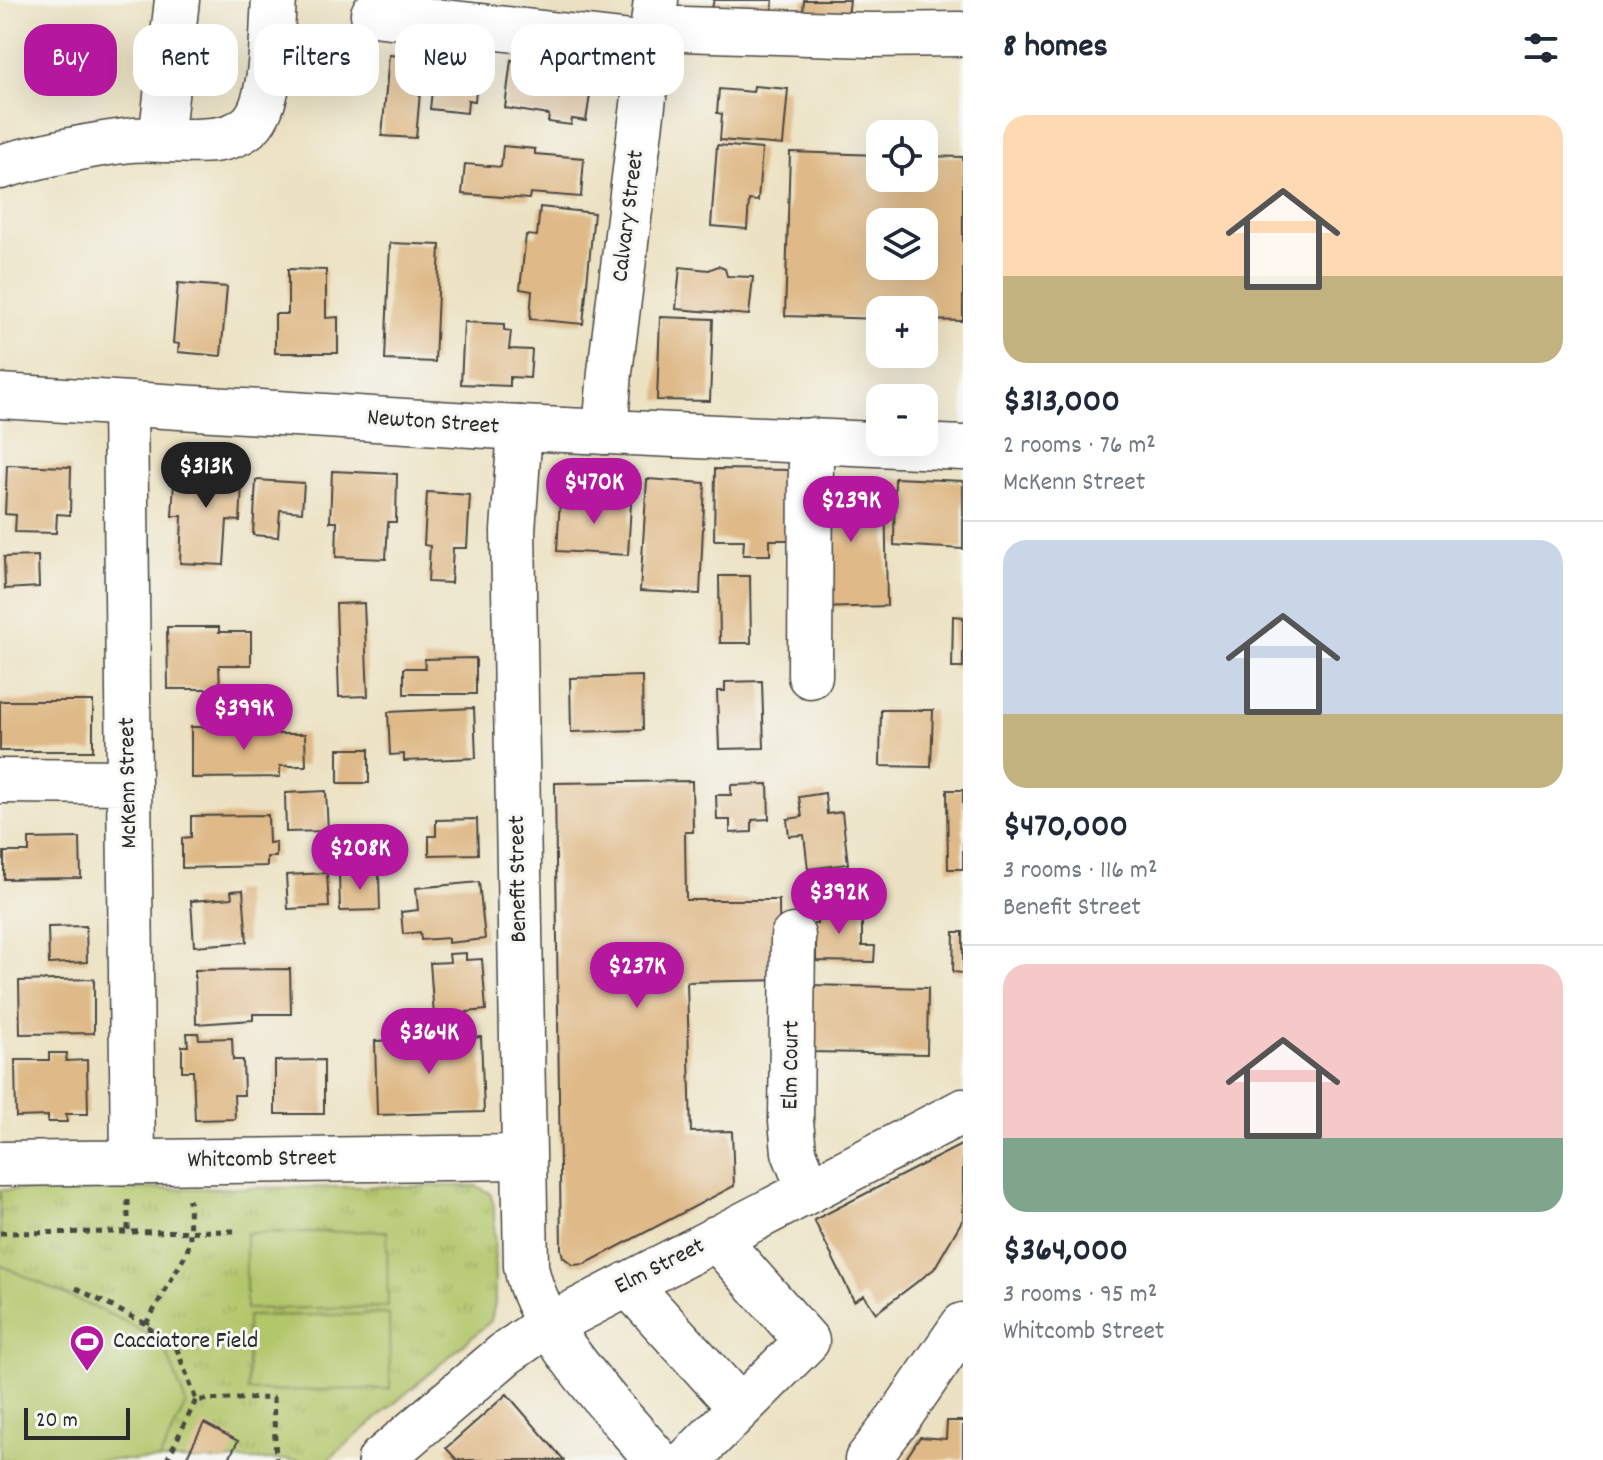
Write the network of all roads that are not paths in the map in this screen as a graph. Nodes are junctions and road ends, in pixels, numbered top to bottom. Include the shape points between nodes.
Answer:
1 (177, 0) edge
2 (274, 0) edge
3 (373, 14) dead end
4 (652, 24) edge
5 (684, 26) edge
6 (961, 34) dead end
7 (643, 96) edge
8 (161, 140) junction
9 (0, 167) edge
10 (0, 396) edge
11 (125, 404) junction
12 (520, 428) junction
13 (605, 432) junction
14 (811, 440) junction
15 (963, 448) edge
16 (810, 676) dead end
17 (0, 781) edge
18 (129, 782) junction
19 (793, 936) dead end
20 (963, 1111) edge
21 (523, 1157) junction
22 (133, 1162) junction
23 (0, 1164) edge
24 (809, 1190) junction
25 (716, 1238) junction
26 (628, 1284) junction
27 (549, 1324) junction
28 (963, 1325) edge
29 (740, 1407) junction
30 (389, 1457) edge
31 (657, 1460) edge
32 (688, 1460) edge
33 (867, 1460) edge

1 - 8 street
2 - 8 street via 266,97 252,124 235,135 205,141
3 - 4 street
5 - 6 street
7 - 13 street, Calvary Street
8 - 9 street via 64,150
10 - 11 street, Newton Street
11 - 12 street, Newton Street
11 - 18 street, McKenn Street
12 - 13 street, Newton Street
12 - 21 street, Benefit Street via 513,531
13 - 14 street, Newton Street
14 - 15 street, Newton Street
14 - 16 street
17 - 18 street
18 - 22 street, McKenn Street
19 - 24 street, Elm Court via 791,1121 794,1152
20 - 24 street, Elm Street
21 - 22 street, Whitcomb Street
21 - 27 street, Benefit Street via 528,1278
22 - 23 street, Whitcomb Street
24 - 25 street, Elm Street
25 - 26 street, Elm Street
25 - 29 street via 807,1341
26 - 27 street, Elm Street
26 - 29 street
27 - 30 street, Elm Street via 505,1354
27 - 31 street, Benefit Street
28 - 33 street
29 - 32 street

